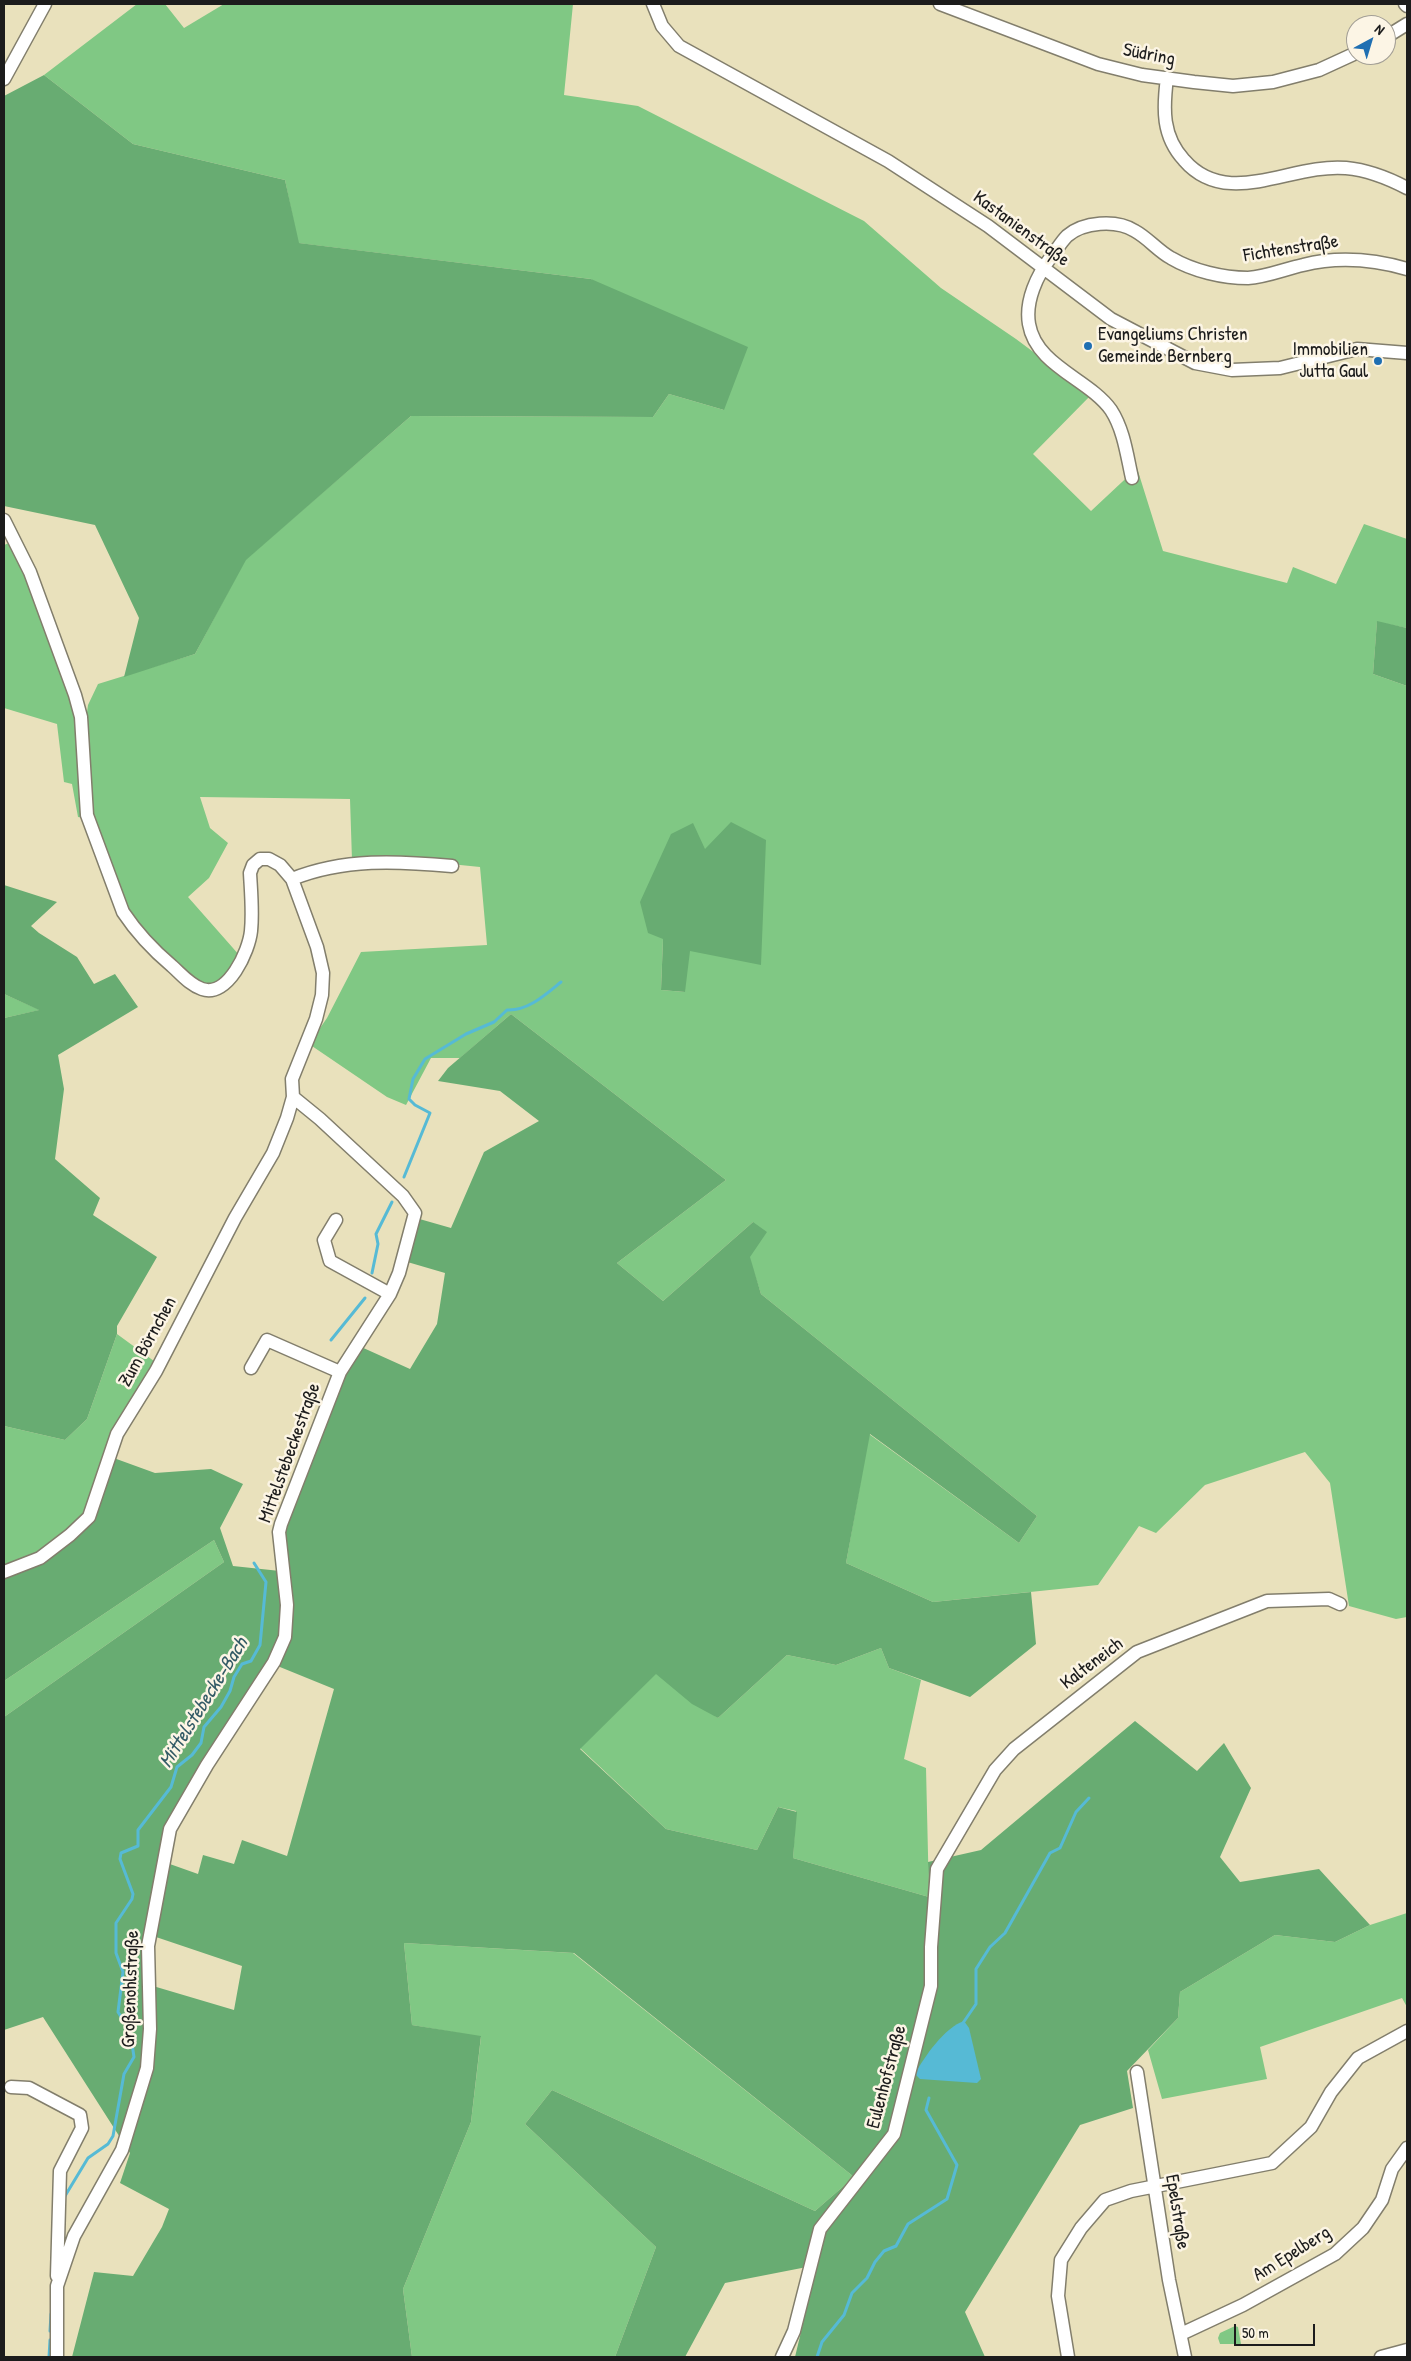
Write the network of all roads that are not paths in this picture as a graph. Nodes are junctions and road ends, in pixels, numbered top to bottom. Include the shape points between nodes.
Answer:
1 (45, 4) edge
2 (653, 4) edge
3 (940, 4) edge
4 (1407, 24) edge
5 (1396, 31) edge
6 (1346, 58) edge
7 (1167, 78) junction
8 (4, 79) edge
9 (1407, 188) edge
10 (1044, 266) junction
11 (1407, 269) edge
12 (1407, 353) edge
13 (1132, 478) dead end
14 (4, 520) edge
15 (452, 866) dead end
16 (292, 879) junction
17 (293, 1097) junction
18 (336, 1220) dead end
19 (390, 1294) junction
20 (251, 1368) dead end
21 (340, 1372) junction
22 (4, 1572) edge
23 (1340, 1604) dead end
24 (285, 1637) joint
25 (937, 1869) joint
26 (1407, 2031) edge
27 (1137, 2072) dead end
28 (11, 2087) dead end
29 (1407, 2148) edge
30 (1153, 2187) junction
31 (57, 2286) junction
32 (1181, 2334) junction
33 (1407, 2350) edge
34 (57, 2357) edge
35 (782, 2357) edge
36 (1068, 2357) edge
37 (1185, 2357) edge
38 (1381, 2357) edge

1 - 8 street
2 - 10 street, Kastanienstraße via 662,26 678,46 888,161
3 - 7 street, Südring via 1098,64
4 - 5 street
6 - 7 street, Südring via 1319,70 1273,82 1233,86
7 - 9 street via 1164,122 1173,148 1193,172 1217,182 1238,184 1259,183 1312,169 1346,168 1383,176
10 - 11 street, Fichtenstraße via 1067,236 1087,225 1110,224 1134,230 1171,258 1218,275 1248,278 1328,260 1356,259
10 - 12 street, Kastanienstraße via 1111,319 1195,363 1232,370 1280,368 1357,349
10 - 13 street, Fichtenstraße via 1030,302 1029,324 1036,343 1052,361 1096,394 1110,409 1119,423
14 - 16 street via 30,572 75,695 81,717 87,815 123,912 151,948 194,986 216,989 227,982 237,969 251,933 250,873 253,865 260,859 270,859
15 - 16 street via 352,863
16 - 17 street via 317,947 322,973 322,995 316,1019 292,1079
17 - 19 street, Mittelstebeckestraße via 402,1196 415,1213
17 - 22 street, Zum Börnchen via 273,1153 234,1218 156,1371 117,1434 89,1516 40,1558
18 - 19 street via 324,1240 330,1260
19 - 21 street, Mittelstebeckestraße
20 - 21 street, Mittelstebeckestraße via 267,1340
21 - 24 street, Mittelstebeckestraße via 279,1532 286,1606
23 - 25 street, Kalteneich via 1329,1599 1267,1601 1137,1652 1014,1749 995,1770
24 - 31 street, Großenohlstraße via 274,1662 207,1765 170,1830 148,1946 150,2029 147,2068 122,2150 74,2236
25 - 35 street, Eulenhofstraße via 931,1986 894,2134 820,2229 794,2331
26 - 30 street via 1358,2058 1331,2092 1311,2127 1272,2163
27 - 30 street, Epelstraße
28 - 31 street via 29,2088 80,2115 82,2128 60,2171
29 - 32 street, Am Epelberg via 1392,2169 1382,2200 1363,2228 1335,2254 1251,2301
30 - 32 street, Epelstraße
30 - 36 street via 1105,2200 1081,2228 1061,2260 1058,2296
31 - 34 street, Großenohlstraße
32 - 37 street, Epelstraße
33 - 38 street

